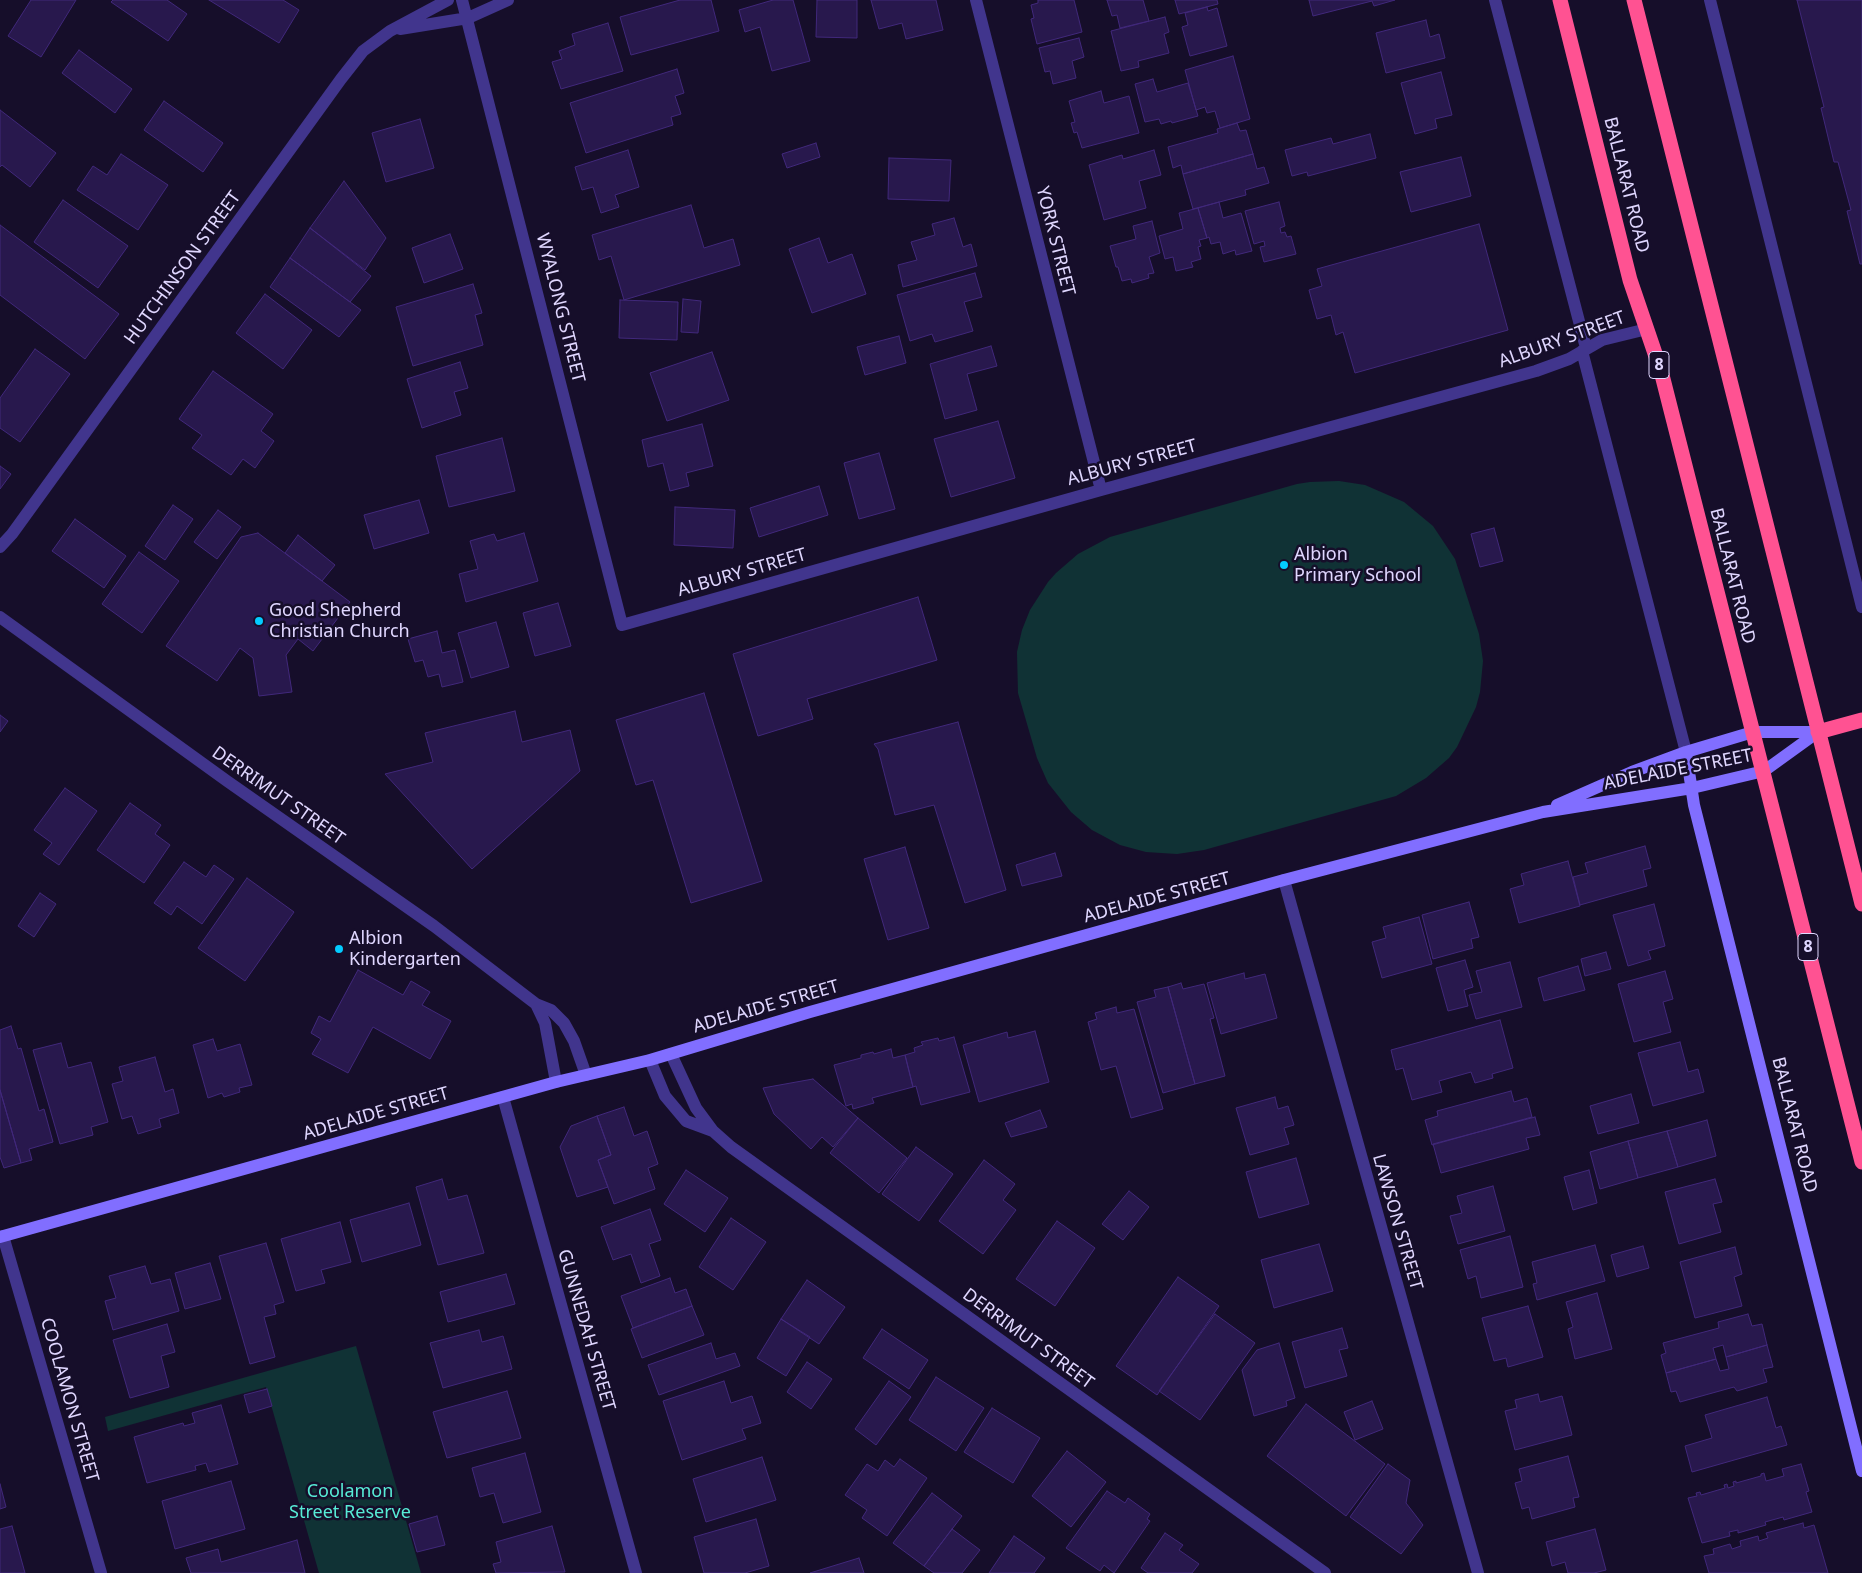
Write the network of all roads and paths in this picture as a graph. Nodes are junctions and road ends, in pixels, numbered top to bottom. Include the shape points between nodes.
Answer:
1 (448, 0) edge
2 (462, 0) edge
3 (508, 0) edge
4 (976, 0) edge
5 (1495, 0) edge
6 (1560, 0) edge
7 (1634, 0) edge
8 (1710, 0) edge
9 (468, 18) junction
10 (390, 31) junction
11 (1647, 329) junction
12 (1584, 349) junction
13 (1101, 490) junction
14 (12, 534) junction
15 (0, 547) edge
16 (0, 556) edge
17 (1862, 607) edge
18 (0, 617) edge
19 (622, 625) joint
20 (1862, 720) edge
21 (1752, 732) junction
22 (1818, 732) junction
23 (1686, 752) junction
24 (1764, 771) junction
25 (1692, 788) junction
26 (1543, 812) junction
27 (1284, 880) junction
28 (1862, 904) edge
29 (536, 1004) junction
30 (671, 1054) junction
31 (650, 1060) junction
32 (586, 1075) junction
33 (556, 1082) junction
34 (503, 1097) junction
35 (713, 1131) junction
36 (1862, 1162) edge
37 (2, 1237) edge
38 (1862, 1471) edge
39 (101, 1573) edge
40 (636, 1573) edge
41 (1325, 1573) edge
42 (1478, 1573) edge

1 - 10 street, HUTCHINSON STREET
2 - 9 street, WYALONG STREET
3 - 9 street, HUTCHINSON STREET
4 - 13 street, YORK STREET
5 - 12 street
6 - 11 highway, BALLARAT ROAD / 8 via 1630,280
7 - 22 highway
8 - 17 street
9 - 10 street, HUTCHINSON STREET
9 - 19 street, WYALONG STREET
10 - 14 street, HUTCHINSON STREET via 363,50 341,79
11 - 12 street, ALBURY STREET via 1602,340
11 - 21 highway, BALLARAT ROAD / 8
12 - 13 street, ALBURY STREET via 1569,359 1536,372
12 - 23 street
13 - 19 street, ALBURY STREET
14 - 15 street, HUTCHINSON STREET
14 - 16 street, HUTCHINSON STREET
18 - 29 street, DERRIMUT STREET via 434,926
20 - 22 highway
21 - 22 street, ADELAIDE STREET
21 - 23 street, ADELAIDE STREET
21 - 24 highway, BALLARAT ROAD / 8
22 - 24 street, ADELAIDE STREET
22 - 28 highway
23 - 25 street, BALLARAT ROAD
23 - 26 street, ADELAIDE STREET
24 - 25 street, ADELAIDE STREET
24 - 36 highway, BALLARAT ROAD / 8
25 - 26 street, ADELAIDE STREET
25 - 38 street, BALLARAT ROAD
26 - 27 street, ADELAIDE STREET
27 - 30 street, ADELAIDE STREET
27 - 42 street, LAWSON STREET
29 - 32 street, DERRIMUT STREET via 551,1010 564,1023
29 - 33 street, DERRIMUT STREET via 545,1023
30 - 31 street, ADELAIDE STREET
30 - 35 street, DERRIMUT STREET via 696,1108
31 - 32 street, ADELAIDE STREET
31 - 35 street, DERRIMUT STREET via 665,1096 686,1121
32 - 33 street, ADELAIDE STREET
33 - 34 street, ADELAIDE STREET
34 - 37 street, ADELAIDE STREET
34 - 40 street, GUNNEDAH STREET
35 - 41 street, DERRIMUT STREET
37 - 39 street, COOLAMON STREET

